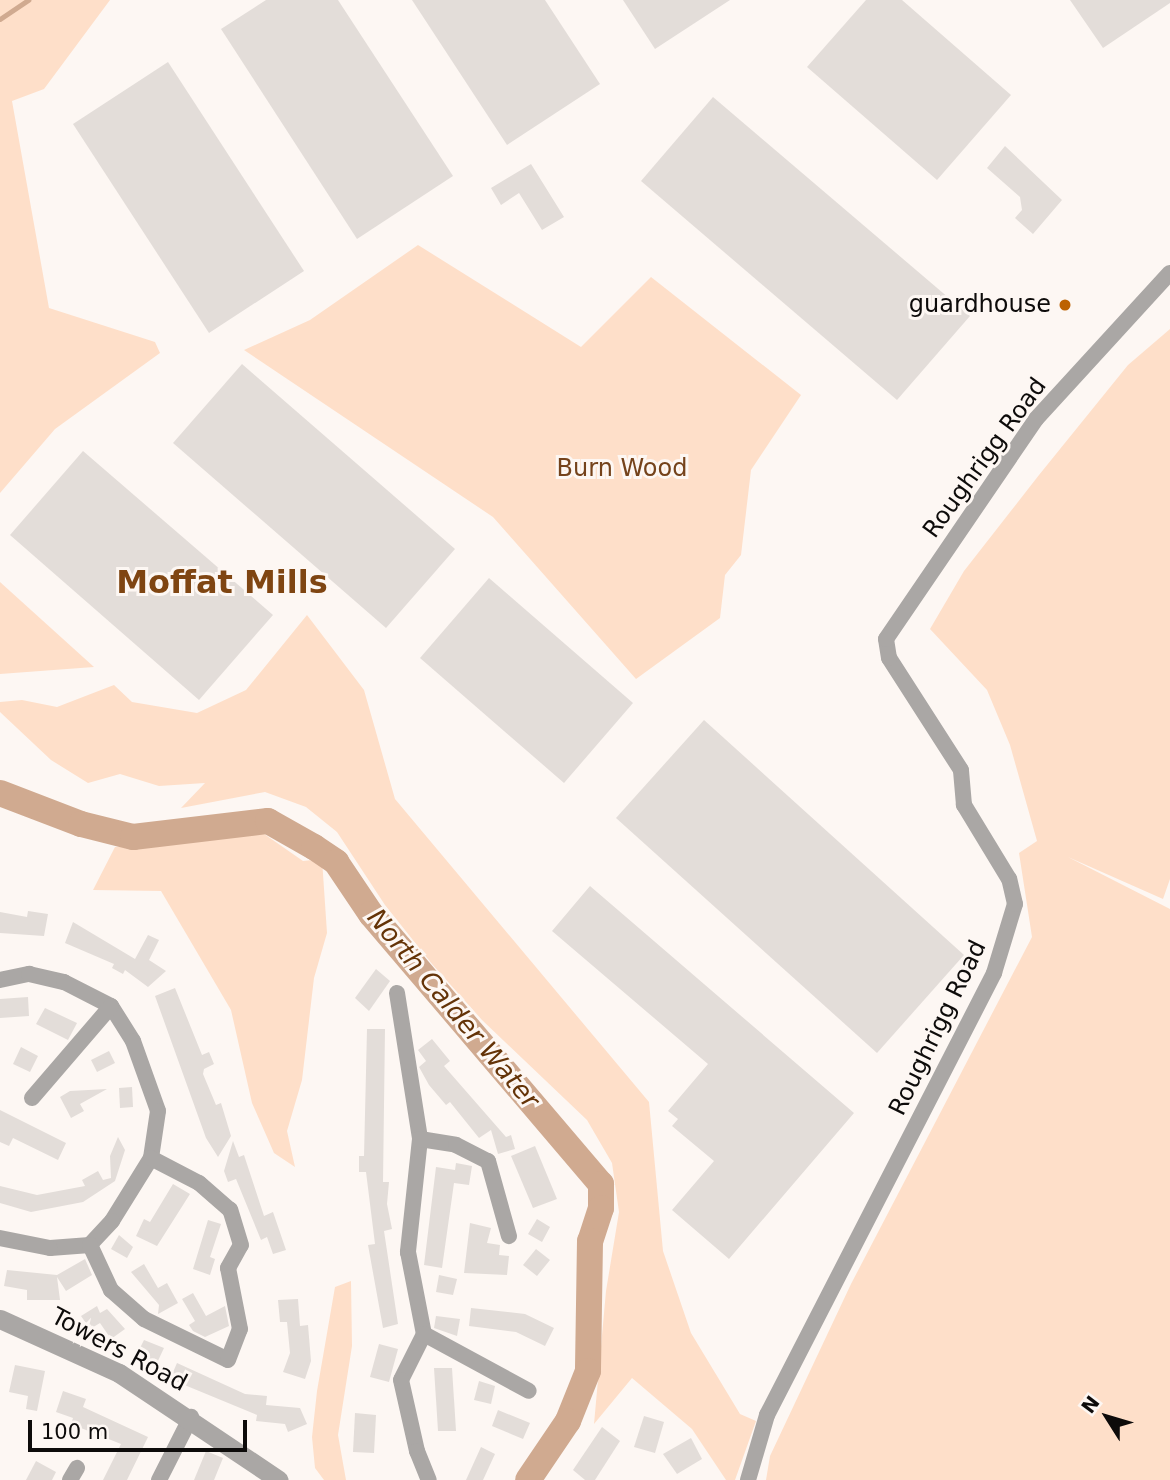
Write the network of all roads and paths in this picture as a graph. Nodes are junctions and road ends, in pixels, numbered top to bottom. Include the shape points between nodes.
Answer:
1 (1170, 273) edge
2 (0, 980) edge
3 (397, 993) dead end
4 (111, 1006) junction
5 (32, 1098) dead end
6 (420, 1139) junction
7 (152, 1158) junction
8 (509, 1236) dead end
9 (0, 1238) edge
10 (90, 1245) junction
11 (0, 1319) edge
12 (424, 1334) junction
13 (528, 1391) dead end
14 (191, 1417) junction
15 (159, 1480) edge
16 (279, 1480) edge
17 (429, 1480) edge
18 (748, 1480) edge

1 - 18 street, Roughrigg Road via 1036,419 886,639 889,658 961,770 964,806 1009,878 1015,904 994,973 766,1415
2 - 4 street via 29,974 64,982
3 - 6 street
4 - 5 street
4 - 7 street via 133,1041 158,1111
6 - 8 street via 456,1145 488,1161
6 - 12 street via 408,1252
7 - 10 street via 112,1221
7 - 10 street via 199,1183 230,1210 241,1245 228,1268 240,1329 228,1360 144,1319 111,1290
9 - 10 street via 10,1244 50,1248
11 - 14 street, Towers Road via 119,1373
12 - 13 street
12 - 17 street via 401,1380 417,1451
14 - 15 street
14 - 16 street, Towers Road

